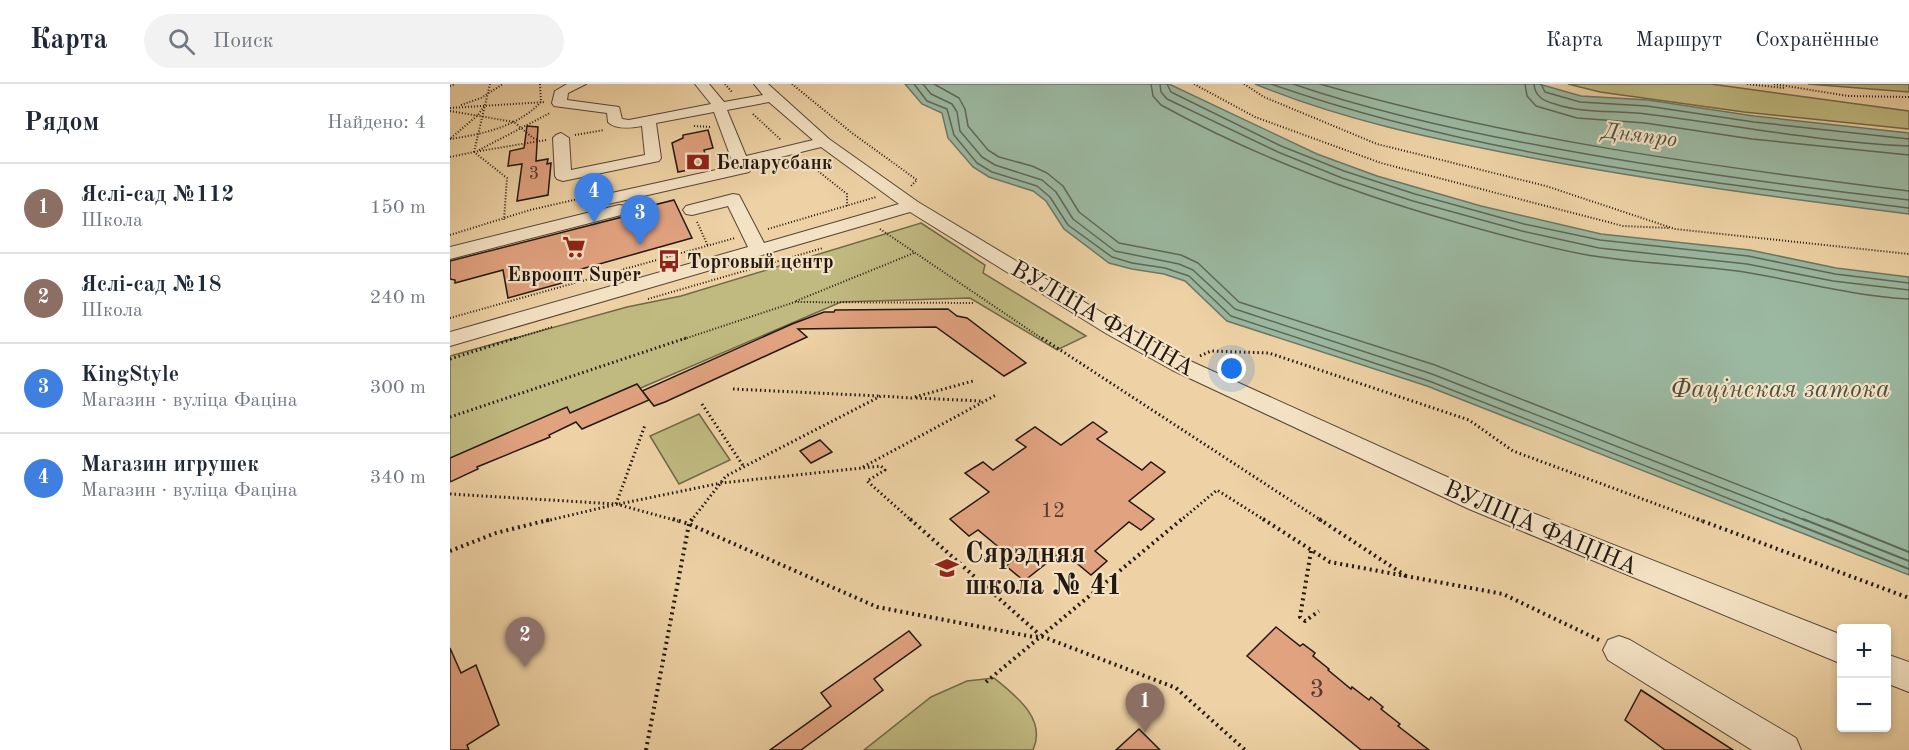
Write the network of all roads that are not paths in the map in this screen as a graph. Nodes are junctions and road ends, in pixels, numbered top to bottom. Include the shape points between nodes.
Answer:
1 (579, 84) edge
2 (702, 84) edge
3 (761, 84) edge
4 (772, 97) junction
5 (719, 107) junction
6 (649, 122) junction
7 (561, 138) road end
8 (824, 142) junction
9 (741, 162) junction
10 (665, 199) dead end
11 (595, 202) dead end
12 (912, 206) junction
13 (692, 210) dead end
14 (754, 242) junction
15 (450, 253) edge
16 (450, 339) edge
17 (1837, 648) edge
18 (1619, 650) road end
19 (1891, 670) edge
20 (1909, 677) edge
21 (1784, 750) edge

1 - 6 street via 562,91 559,103 614,110 615,122
2 - 5 street
3 - 4 street, ВУЛІЦА ФАЦІНА
4 - 5 street
4 - 8 street, ВУЛІЦА ФАЦІНА
5 - 6 street
5 - 9 street
6 - 7 street via 653,158 563,176
8 - 9 street
8 - 12 street, ВУЛІЦА ФАЦІНА
9 - 11 street via 743,169
10 - 15 street
12 - 14 street
12 - 17 street, ВУЛІЦА ФАЦІНА via 1180,365 1478,502
13 - 14 street via 733,200
14 - 16 street
18 - 21 street
19 - 20 street

